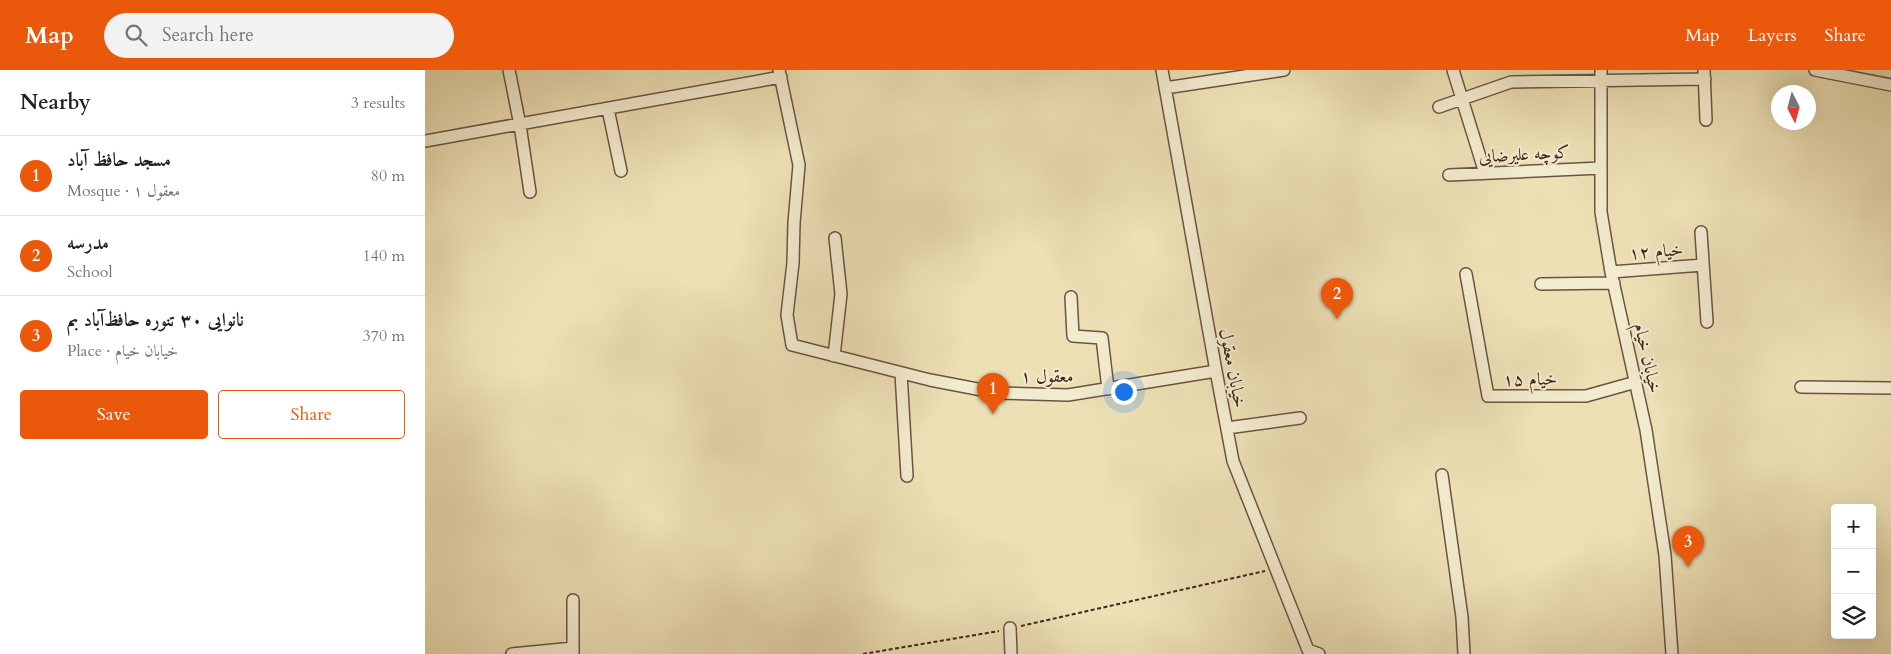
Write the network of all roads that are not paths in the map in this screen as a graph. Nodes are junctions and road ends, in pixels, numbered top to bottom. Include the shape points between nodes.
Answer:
1 (509, 70) edge
2 (1162, 70) edge
3 (1284, 70) edge
4 (1453, 70) edge
5 (1508, 70) edge
6 (1815, 70) edge
7 (1254, 72) edge
8 (780, 74) edge
9 (1705, 74) edge
10 (1601, 75) edge
11 (1511, 82) junction
12 (1891, 85) edge
13 (1165, 88) junction
14 (1462, 99) junction
15 (1439, 107) dead end
16 (608, 109) junction
17 (1706, 120) dead end
18 (520, 125) junction
19 (425, 141) edge
20 (1601, 168) junction
21 (621, 171) dead end
22 (1485, 173) junction
23 (1449, 175) dead end
24 (530, 192) dead end
25 (1701, 232) dead end
26 (835, 238) dead end
27 (1703, 265) junction
28 (1611, 272) junction
29 (1466, 274) dead end
30 (1541, 284) dead end
31 (1614, 284) junction
32 (1071, 297) dead end
33 (1707, 322) dead end
34 (834, 356) junction
35 (1216, 371) junction
36 (901, 372) junction
37 (1636, 382) junction
38 (1801, 387) dead end
39 (1891, 388) edge
40 (1108, 389) junction
41 (1300, 418) dead end
42 (1227, 428) junction
43 (1442, 475) dead end
44 (907, 476) dead end
45 (573, 600) dead end
46 (1010, 628) road end
47 (573, 651) edge
48 (513, 654) edge
49 (1011, 654) edge
50 (1319, 654) edge
51 (1464, 654) edge
52 (1672, 654) edge

1 - 18 street
2 - 13 street, خیابان معقول
3 - 7 street
4 - 14 street
5 - 11 street
6 - 12 street
7 - 13 street
8 - 16 street
8 - 34 street, معقول ۱ via 799,165 787,314 793,345
9 - 10 street
9 - 17 street
10 - 11 street
10 - 20 street, خیابان خیام
11 - 14 street
13 - 35 street, خیابان معقول
14 - 15 street
14 - 22 street
16 - 18 street
16 - 21 street
18 - 19 street
18 - 24 street
20 - 22 street, کوچه علیرضایی
20 - 28 street, خیابان خیام via 1601,212
22 - 23 street, کوچه علیرضایی
25 - 27 street
26 - 34 street via 841,294
27 - 28 street, خیام ۱۲
27 - 33 street
28 - 31 street, خیابان خیام
29 - 37 street, خیام ۱۵ via 1488,396 1586,396
30 - 31 street
31 - 37 street, خیابان خیام
32 - 40 street via 1073,336 1102,338
34 - 36 street, معقول ۱
35 - 40 street, معقول ۱
35 - 42 street, خیابان معقول
36 - 40 street, معقول ۱ via 998,392 1068,395
36 - 44 street
37 - 52 street, خیابان خیام via 1647,430 1665,555
38 - 39 street
41 - 42 street
42 - 50 street, خیابان معقول via 1233,461 1308,650
43 - 51 street via 1463,617
45 - 47 street
46 - 49 street
47 - 48 street

